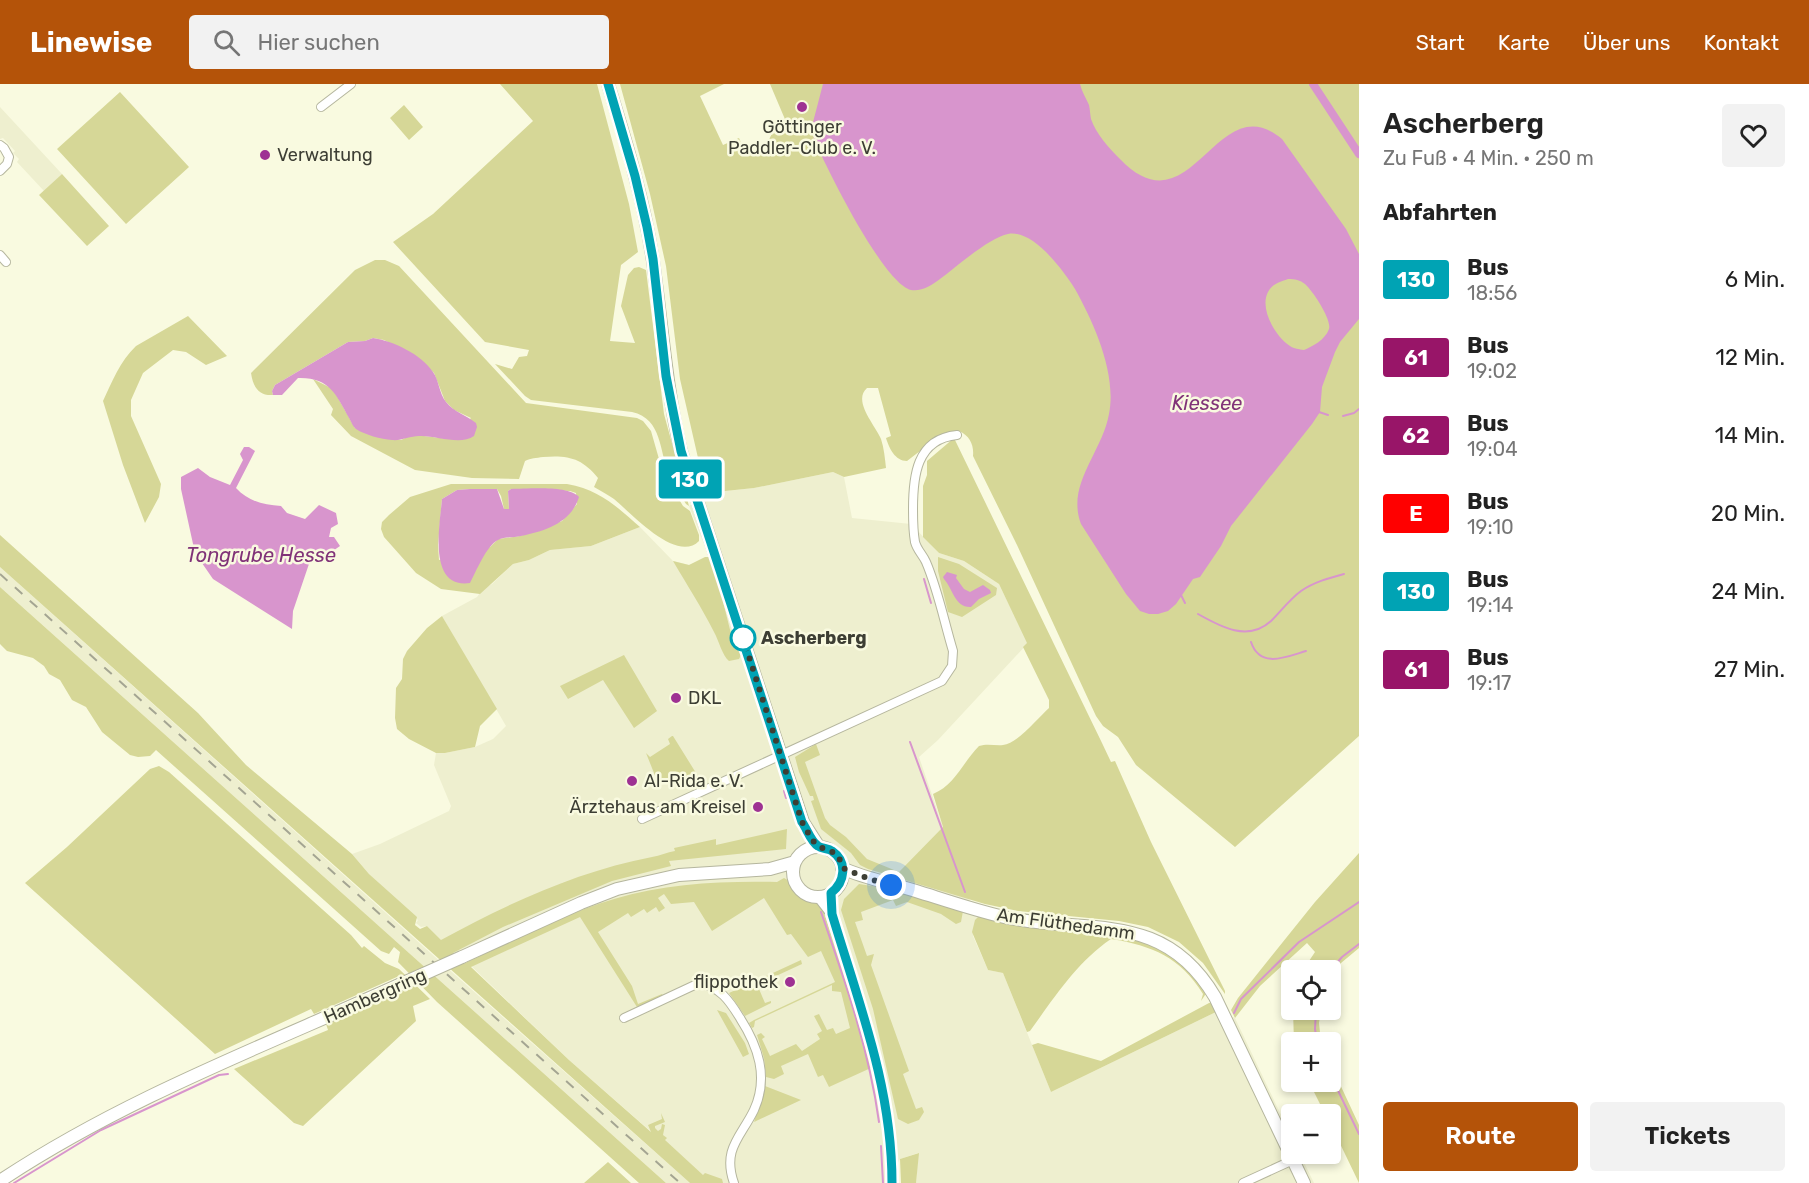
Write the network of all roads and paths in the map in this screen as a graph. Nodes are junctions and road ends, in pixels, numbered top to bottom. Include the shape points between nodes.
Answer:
1 (351, 84) edge
2 (608, 84) edge
3 (321, 107) dead end
4 (0, 145) edge
5 (0, 171) edge
6 (957, 435) dead end
7 (781, 756) junction
8 (642, 819) dead end
9 (802, 822) junction
10 (819, 847) junction
11 (805, 851) junction
12 (795, 862) junction
13 (843, 868) junction
14 (770, 869) junction
15 (794, 877) junction
16 (869, 879) junction
17 (841, 882) junction
18 (831, 893) junction
19 (818, 896) junction
20 (832, 914) junction
21 (624, 1018) dead end
22 (1281, 1135) edge
23 (1284, 1164) edge
24 (1295, 1164) edge
25 (0, 1181) edge
26 (734, 1183) edge
27 (892, 1183) edge
28 (1243, 1183) edge
29 (1304, 1183) edge

1 - 3 street
2 - 7 main road via 644,212 669,396 681,451
4 - 5 street via 9,157
6 - 7 street via 931,447 917,465 914,477 915,541 926,562 953,651 949,672 936,685
7 - 8 street
7 - 9 main road
9 - 10 main road
9 - 11 main road
10 - 11 main road
10 - 13 main road via 832,852
11 - 12 main road
12 - 14 main road, Hambergring
12 - 15 main road
13 - 16 main road, Am Flüthedamm
13 - 17 main road
14 - 15 main road, Hambergring
14 - 25 main road, Hambergring, bridge via 679,875 618,889 581,903 141,1100
15 - 19 main road via 808,895
16 - 17 main road, Am Flüthedamm
16 - 22 main road, Am Flüthedamm via 1004,917 1145,935 1178,953 1200,973 1215,997
17 - 18 main road
18 - 19 main road
18 - 20 street
19 - 20 street
20 - 27 street via 872,1041 889,1132
21 - 26 street via 699,983 718,990 730,1002 755,1043 761,1072 757,1102 733,1146
23 - 28 street
24 - 29 main road, Am Flüthedamm

